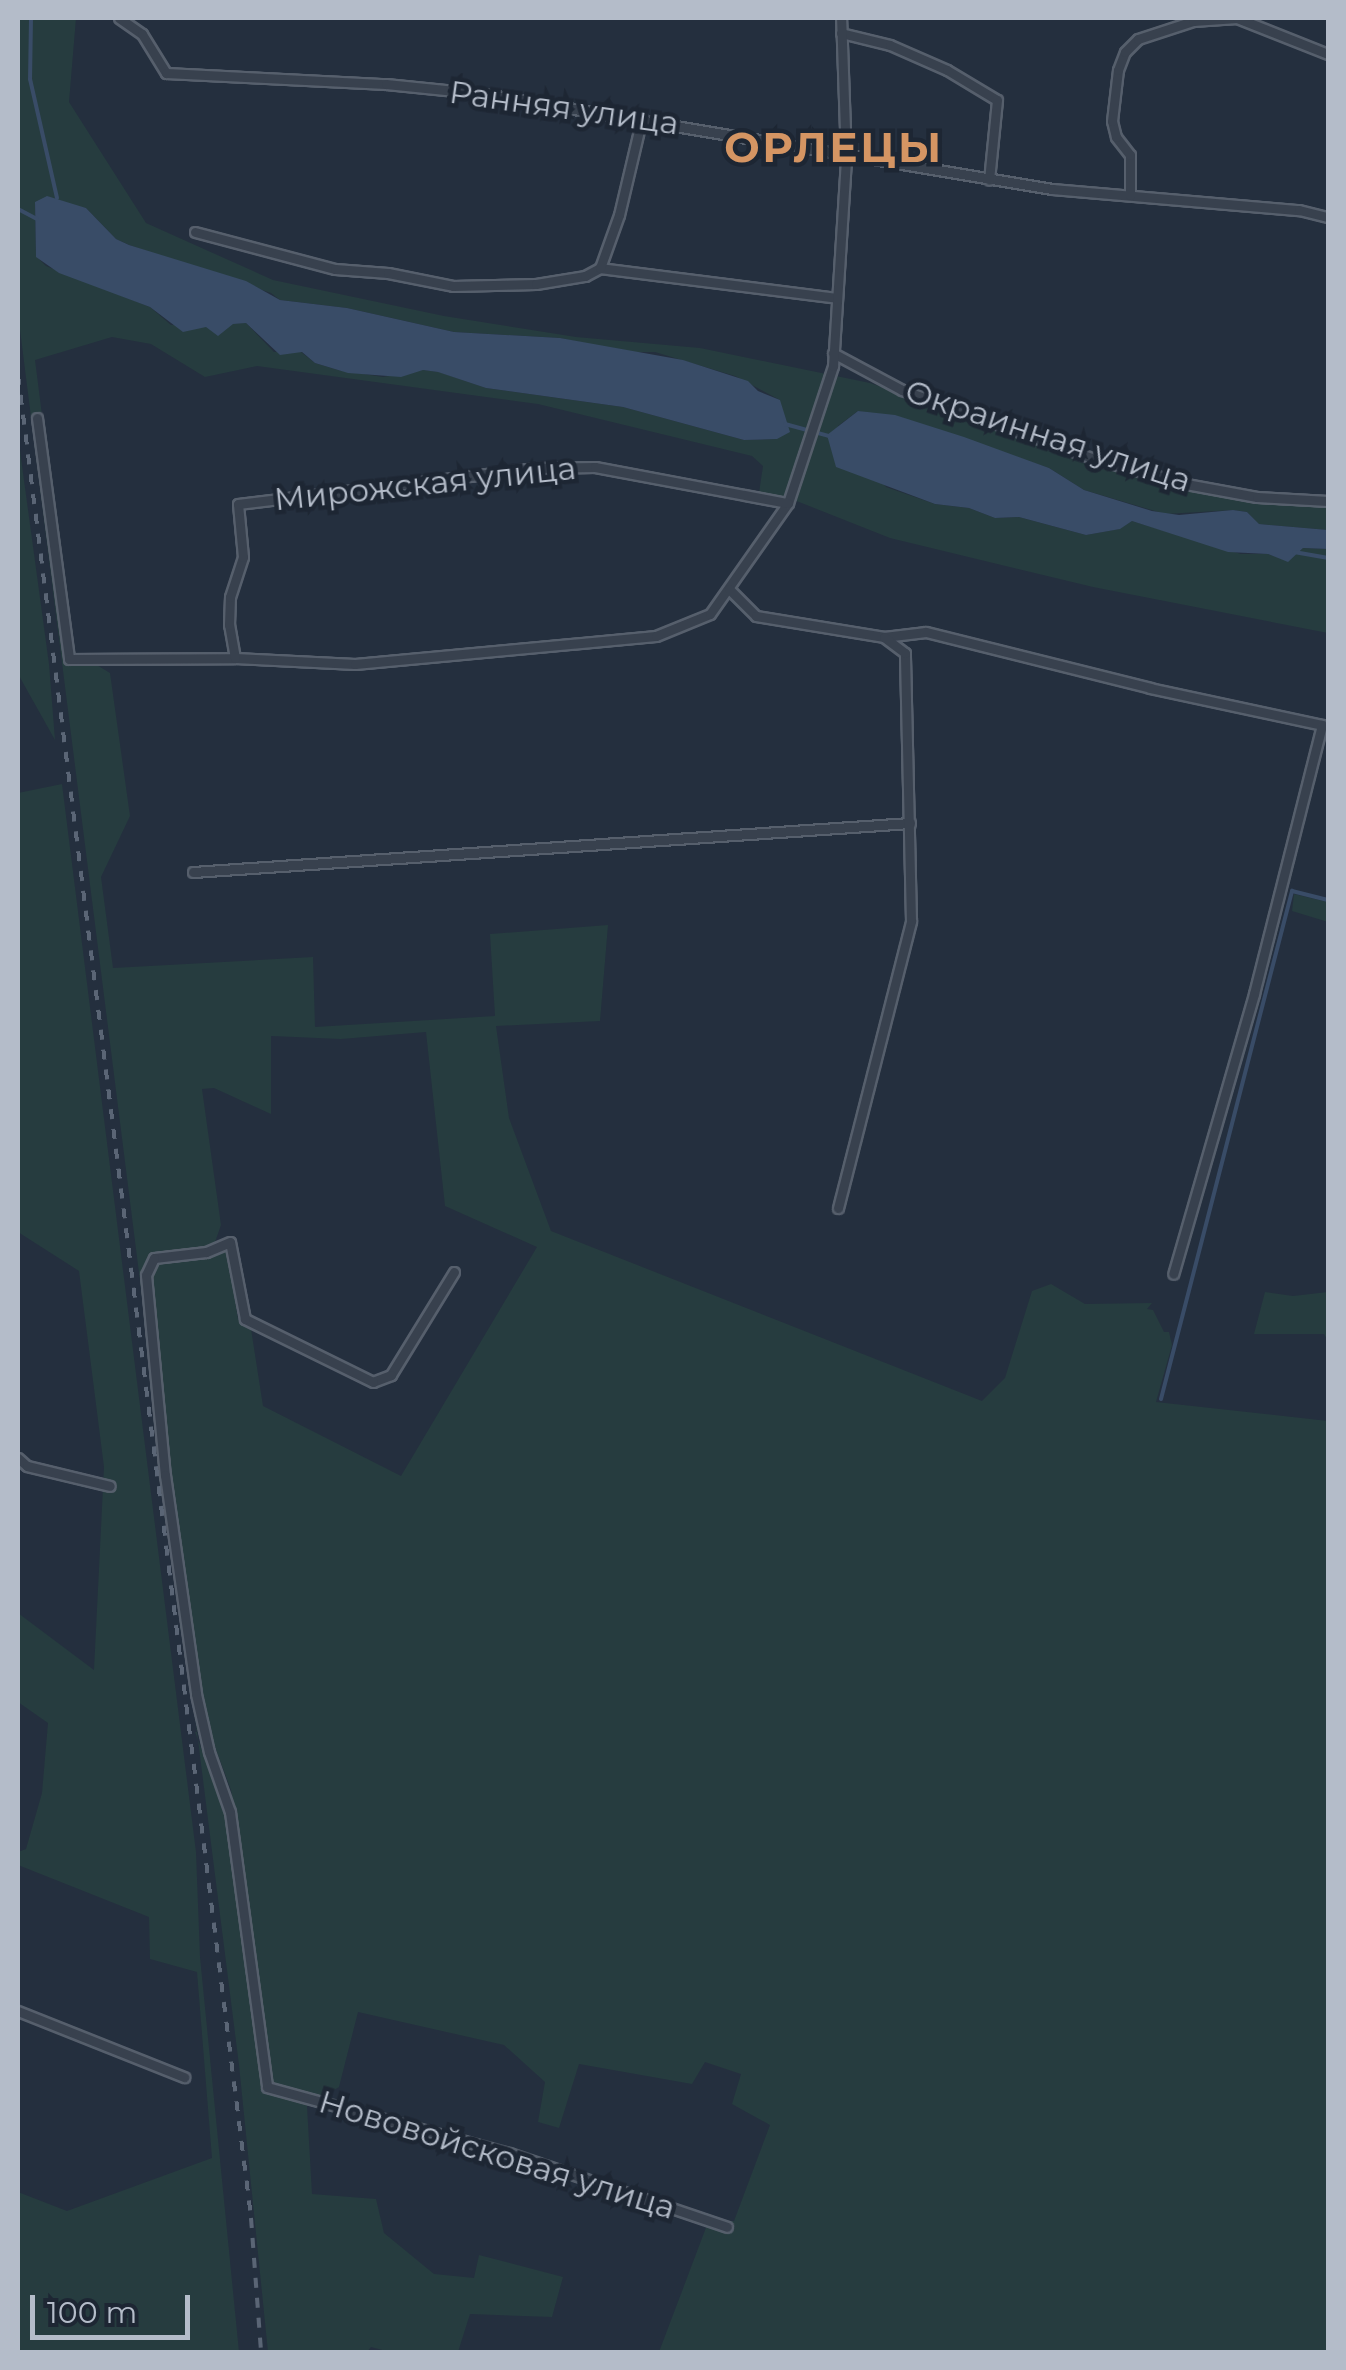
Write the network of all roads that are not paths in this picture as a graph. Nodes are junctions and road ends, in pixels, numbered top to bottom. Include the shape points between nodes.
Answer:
1 (119, 18) edge
2 (841, 18) edge
3 (841, 33) junction
4 (1328, 54) edge
5 (642, 118) junction
6 (846, 158) junction
7 (989, 180) junction
8 (1130, 196) junction
9 (1328, 217) edge
10 (195, 232) dead end
11 (600, 268) junction
12 (836, 298) junction
13 (834, 353) junction
14 (36, 418) dead end
15 (1328, 501) edge
16 (788, 503) junction
17 (729, 589) junction
18 (884, 636) junction
19 (236, 658) junction
20 (910, 823) junction
21 (194, 872) dead end
22 (838, 1208) dead end
23 (454, 1272) dead end
24 (1173, 1274) dead end
25 (18, 1458) edge
26 (110, 1486) dead end
27 (18, 2011) edge
28 (184, 2076) dead end
29 (727, 2227) dead end

1 - 5 street, Ранняя улица via 142,34 166,73 386,84
2 - 3 street
3 - 6 street
3 - 7 street via 890,45 996,100
4 - 8 street via 1236,18 1193,21 1138,39 1118,70 1112,121 1130,155
5 - 6 street, Ранняя улица
5 - 11 street
6 - 7 street, Ранняя улица
6 - 12 street
7 - 8 street, Ранняя улица
8 - 9 street, Ранняя улица
10 - 11 street via 335,269 453,286 536,284
11 - 12 street
12 - 13 street
13 - 15 street, Окраинная улица via 902,390 1095,459 1257,498
13 - 16 street
14 - 19 street via 69,659
16 - 17 street
16 - 19 street, Мирожская улица via 595,467 466,475 238,504 244,557 230,597 229,625
17 - 18 street via 756,616
17 - 19 street via 710,614 656,636 355,664
18 - 20 street via 905,653
18 - 24 street via 926,632 1322,725
20 - 21 street
20 - 22 street via 911,921
23 - 29 street, Нововойсковая улица via 390,1375 373,1382 245,1318 230,1242 154,1258 146,1275 193,1676 208,1752 230,1812 267,2087 508,2154
25 - 26 street via 27,1466
27 - 28 street

